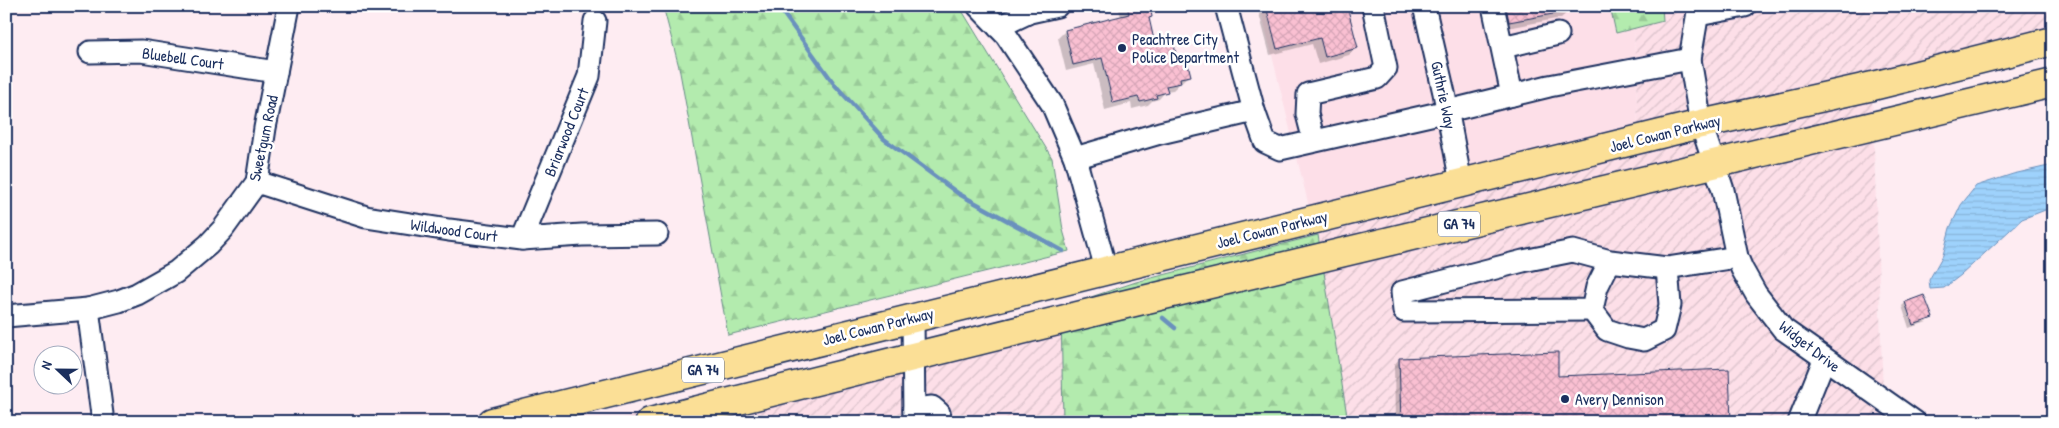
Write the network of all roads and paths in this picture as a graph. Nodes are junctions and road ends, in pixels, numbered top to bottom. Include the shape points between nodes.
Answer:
1 (289, 6) edge
2 (978, 6) edge
3 (1057, 6) edge
4 (1226, 6) edge
5 (1373, 6) edge
6 (1424, 6) edge
7 (1493, 6) edge
8 (1745, 6) edge
9 (1698, 10) edge
10 (595, 21) dead end
11 (998, 27) junction
12 (1558, 34) dead end
13 (2053, 42) edge
14 (1502, 47) junction
15 (90, 52) dead end
16 (1690, 59) junction
17 (276, 72) junction
18 (2053, 83) edge
19 (1512, 95) junction
20 (1254, 111) junction
21 (1448, 111) junction
22 (1701, 124) junction
23 (1314, 141) junction
24 (1075, 158) junction
25 (1718, 174) junction
26 (256, 182) junction
27 (1462, 183) junction
28 (657, 234) dead end
29 (522, 239) junction
30 (1736, 257) junction
31 (1610, 261) junction
32 (1667, 268) junction
33 (1106, 269) junction
34 (88, 309) junction
35 (1592, 310) junction
36 (6, 316) edge
37 (913, 317) junction
38 (913, 356) junction
39 (1824, 360) junction
40 (914, 415) edge
41 (103, 422) edge
42 (492, 422) edge
43 (650, 422) edge
44 (941, 422) edge
45 (1799, 422) edge
46 (1915, 422) edge

1 - 17 street, Sweetgum Road
2 - 11 street
3 - 11 street via 1030,12
4 - 20 street
5 - 23 street via 1386,68 1377,78 1308,94 1307,114
6 - 21 street, Guthrie Way
7 - 14 street
8 - 9 street
9 - 16 street, Widget Drive
10 - 29 street, Briarwood Court via 589,76
11 - 24 street via 1052,104
12 - 14 street
13 - 22 main road, Joel Cowan Parkway / GA 74
14 - 19 street
15 - 17 street, Bluebell Court via 141,51
16 - 19 street
16 - 22 street, Widget Drive
17 - 26 street, Sweetgum Road
18 - 25 main road, GA 74
19 - 21 street
20 - 23 street via 1265,142 1280,149
20 - 24 street via 1160,133
21 - 23 street
21 - 27 street, Guthrie Way
22 - 25 street, Widget Drive
22 - 27 main road, Joel Cowan Parkway / GA 74
24 - 33 street
25 - 30 street, Widget Drive
25 - 38 main road, GA 74
26 - 29 street, Wildwood Court via 366,217
26 - 34 street, Sweetgum Road via 223,229 194,259 137,294
27 - 33 main road, Joel Cowan Parkway / GA 74
28 - 29 street, Wildwood Court
30 - 32 street
30 - 39 street, Widget Drive via 1756,294 1783,329
31 - 32 street
31 - 35 street via 1597,287
31 - 35 street via 1573,252 1523,261 1402,292 1404,312
32 - 35 street via 1670,305 1664,330 1644,340 1628,337 1607,330
33 - 37 main road, Joel Cowan Parkway / GA 74
34 - 36 street, Sweetgum Road
34 - 41 street
37 - 38 street
37 - 42 main road, Joel Cowan Parkway / GA 74
38 - 40 street
38 - 43 main road, GA 74
39 - 45 street
39 - 46 street, Widget Drive
40 - 44 street via 932,407 939,413

